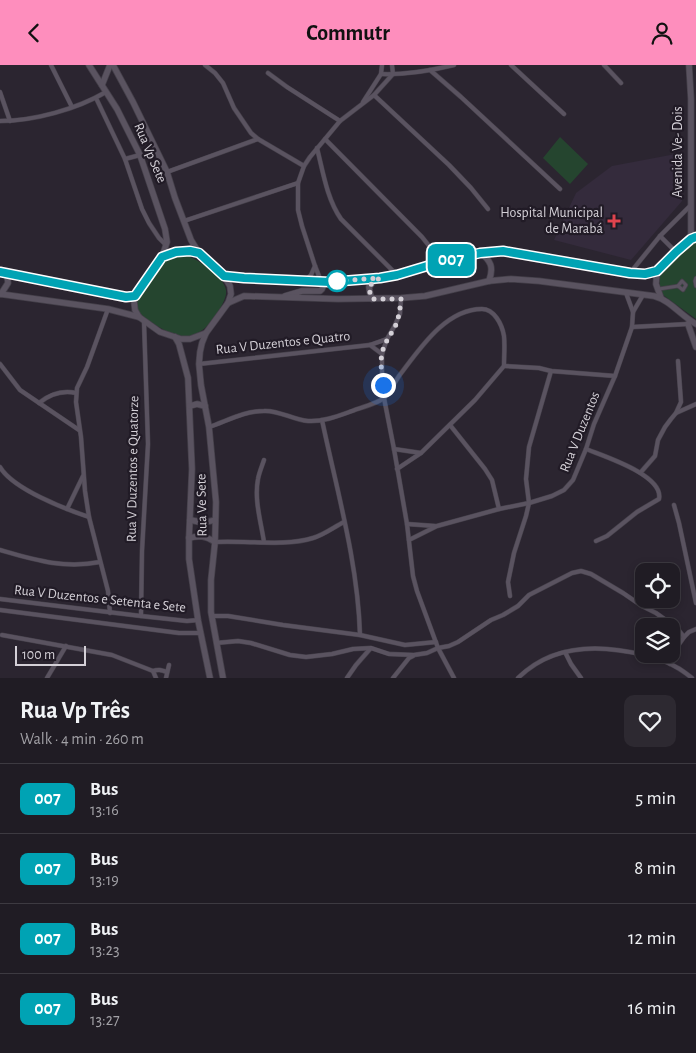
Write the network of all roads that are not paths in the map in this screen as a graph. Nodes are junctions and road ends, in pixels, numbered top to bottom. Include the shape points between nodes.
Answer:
1 (51, 65) edge
2 (89, 65) edge
3 (111, 65) edge
4 (205, 65) edge
5 (382, 65) edge
6 (392, 65) edge
7 (454, 65) edge
8 (511, 65) edge
9 (604, 65) edge
10 (689, 65) edge
11 (430, 71) junction
12 (268, 73) dead end
13 (381, 74) junction
14 (393, 74) junction
15 (620, 83) dead end
16 (102, 85) junction
17 (106, 91) junction
18 (0, 93) edge
19 (374, 95) junction
20 (96, 97) junction
21 (362, 104) junction
22 (72, 107) junction
23 (564, 113) dead end
24 (0, 121) edge
25 (10, 121) junction
26 (340, 121) junction
27 (258, 139) junction
28 (324, 139) junction
29 (317, 148) junction
30 (140, 155) junction
31 (125, 159) junction
32 (304, 166) junction
33 (167, 172) junction
34 (298, 183) junction
35 (560, 189) dead end
36 (691, 205) junction
37 (488, 209) dead end
38 (184, 221) junction
39 (660, 236) junction
40 (694, 238) edge
41 (166, 245) junction
42 (676, 252) junction
43 (199, 253) junction
44 (480, 253) junction
45 (162, 257) junction
46 (437, 263) junction
47 (315, 266) junction
48 (657, 271) junction
49 (0, 272) edge
50 (630, 273) junction
51 (7, 274) junction
52 (397, 275) junction
53 (224, 276) junction
54 (380, 278) junction
55 (696, 278) edge
56 (306, 281) junction
57 (323, 281) junction
58 (489, 281) junction
59 (678, 286) dead end
60 (696, 286) edge
61 (659, 289) dead end
62 (626, 293) junction
63 (1, 294) edge
64 (643, 295) junction
65 (135, 296) junction
66 (283, 297) junction
67 (661, 298) junction
68 (372, 299) junction
69 (401, 299) junction
70 (228, 303) junction
71 (108, 309) junction
72 (633, 312) junction
73 (142, 320) junction
74 (689, 322) junction
75 (696, 324) edge
76 (632, 327) junction
77 (206, 333) junction
78 (175, 337) junction
79 (387, 339) junction
80 (370, 345) junction
81 (696, 347) edge
82 (382, 354) junction
83 (678, 361) dead end
84 (0, 364) edge
85 (199, 364) junction
86 (504, 366) junction
87 (551, 371) junction
88 (615, 376) junction
89 (76, 393) junction
90 (384, 398) junction
91 (39, 403) junction
92 (696, 404) edge
93 (190, 406) junction
94 (205, 406) junction
95 (676, 413) junction
96 (322, 420) junction
97 (450, 425) junction
98 (209, 427) junction
99 (80, 429) junction
100 (394, 449) junction
101 (586, 449) junction
102 (421, 453) junction
103 (264, 460) dead end
104 (397, 469) junction
105 (1, 471) edge
106 (640, 472) junction
107 (83, 475) junction
108 (529, 503) junction
109 (674, 505) dead end
110 (66, 509) junction
111 (499, 509) junction
112 (90, 517) junction
113 (190, 520) junction
114 (215, 520) junction
115 (344, 521) junction
116 (407, 524) junction
117 (437, 526) junction
118 (189, 538) junction
119 (409, 540) junction
120 (596, 541) dead end
121 (215, 542) junction
122 (264, 542) junction
123 (0, 550) edge
124 (100, 562) junction
125 (510, 596) dead end
126 (0, 599) edge
127 (696, 603) edge
128 (0, 610) edge
129 (110, 613) junction
130 (141, 616) junction
131 (212, 616) junction
132 (198, 621) junction
133 (696, 629) edge
134 (200, 633) junction
135 (2, 635) dead end
136 (360, 635) junction
137 (684, 637) junction
138 (436, 642) junction
139 (216, 643) junction
140 (66, 646) junction
141 (371, 648) junction
142 (438, 648) junction
143 (565, 652) junction
144 (414, 655) junction
145 (670, 664) junction
146 (169, 665) dead end
147 (153, 671) junction
148 (166, 672) junction
149 (47, 678) edge
150 (156, 678) edge
151 (166, 678) edge
152 (210, 678) edge
153 (222, 678) edge
154 (347, 678) edge
155 (393, 678) edge
156 (454, 678) edge
157 (518, 678) edge
158 (581, 678) edge
159 (690, 678) edge

1 - 22 street
2 - 16 main road, Rua Vp Sete
3 - 16 main road
3 - 33 main road, Rua Vp Sete via 133,101
4 - 27 street via 215,73 245,126
5 - 13 street
6 - 14 street
7 - 11 street
8 - 23 street
9 - 15 street
10 - 36 main road, Avenida Ve- Dois
11 - 14 street
11 - 35 street
12 - 26 street
13 - 14 street
13 - 21 street
14 - 19 street
16 - 17 main road, Rua Vp Sete
17 - 20 street
17 - 30 main road, Rua Vp Sete
18 - 25 street
19 - 21 street
19 - 37 street via 449,165
20 - 22 street
20 - 31 street
21 - 26 street
22 - 25 street
24 - 25 street
26 - 28 street
27 - 32 street
27 - 33 street
28 - 29 street
28 - 46 street via 422,237
29 - 32 street
29 - 52 street via 336,212
30 - 31 street
30 - 41 main road, Rua Vp Sete via 165,229
31 - 41 street via 142,209
32 - 34 street
33 - 38 main road, Rua Vp Sete
34 - 38 street
34 - 47 street via 298,210
36 - 39 street
36 - 40 main road, Avenida Ve- Dois
38 - 43 main road, Rua Vp Sete
39 - 42 street
39 - 50 street
40 - 42 main road
41 - 45 main road, Rua Vp Sete
42 - 48 main road
43 - 45 main road via 176,252
43 - 53 main road
44 - 46 main road
44 - 50 main road via 503,251
44 - 58 main road via 492,266
45 - 65 main road
46 - 52 main road
47 - 56 street
47 - 57 street
48 - 50 main road
48 - 67 main road via 656,284
49 - 51 main road
51 - 63 main road via 8,283
51 - 65 main road via 126,297
52 - 54 main road
53 - 56 main road
53 - 70 main road via 230,286
54 - 57 main road
54 - 68 main road via 369,287
55 - 60 street
56 - 57 main road
57 - 66 main road via 320,291 302,291
58 - 62 main road via 539,281
58 - 69 main road
59 - 61 street
62 - 64 main road
62 - 72 street, Rua V Duzentos
63 - 71 main road
64 - 67 main road
64 - 72 street, Rua V Duzentos
65 - 73 main road via 135,310
66 - 68 main road
66 - 70 main road via 244,296
67 - 74 main road
68 - 69 main road
69 - 79 street via 400,314
70 - 77 main road
71 - 73 main road
71 - 89 street
72 - 76 street, Rua V Duzentos
73 - 78 main road
73 - 130 street, Rua V Duzentos e Quatorze via 148,444
74 - 75 main road
74 - 76 street
74 - 81 main road
76 - 88 street, Rua V Duzentos
77 - 78 main road via 190,339
77 - 85 main road, Rua Ve Sete
78 - 93 main road, Rua Ve Sete via 185,364
79 - 80 street, Rua V Duzentos e Quatro
79 - 82 street
80 - 82 street, Rua V Duzentos e Quatro
80 - 85 street, Rua V Duzentos e Quatro
82 - 90 street
83 - 95 street via 681,402
84 - 91 street via 20,390
85 - 94 main road, Rua Ve Sete
86 - 87 street
86 - 90 street via 504,335 499,323 494,313 477,309 446,321 421,346
86 - 97 street
87 - 88 street
87 - 108 street via 529,447 526,479
88 - 101 street, Rua V Duzentos
89 - 91 street via 68,391 50,395
89 - 99 street
90 - 96 street
90 - 100 street
91 - 99 street
92 - 95 street
93 - 94 main road
93 - 113 main road, Rua Ve Sete
94 - 98 main road, Rua Ve Sete
95 - 106 street via 658,440 655,456
96 - 98 street via 307,421 265,411 240,415
96 - 115 street
97 - 102 street
97 - 111 street via 492,480
98 - 114 main road, Rua Ve Sete
99 - 107 street
100 - 102 street
100 - 104 street
101 - 106 street
101 - 108 street, Rua V Duzentos via 573,480 564,490
102 - 104 street
103 - 122 street via 258,479 257,504
104 - 116 street
105 - 110 street via 22,487
106 - 120 street via 654,485 659,499
107 - 110 street
107 - 112 street
108 - 111 street, Rua V Duzentos
108 - 125 street via 508,582
109 - 127 street
110 - 112 street
111 - 117 street, Rua V Duzentos
112 - 124 street
113 - 114 main road via 201,523
113 - 118 main road, Rua Ve Sete
114 - 121 main road, Rua Ve Sete
115 - 122 street via 314,538
115 - 136 street
116 - 117 street, Rua V Duzentos
116 - 119 street
117 - 119 street, Rua V Duzentos
118 - 121 main road via 202,536
118 - 132 main road, Rua Ve Sete
119 - 138 street via 413,576
121 - 122 street
121 - 131 main road, Rua Ve Sete
123 - 124 street via 33,560 70,565
124 - 129 street
126 - 129 street, Rua V Duzentos e Setenta e Sete
128 - 134 street via 178,633
129 - 130 street, Rua V Duzentos e Setenta e Sete
130 - 132 street, Rua V Duzentos e Setenta e Sete
131 - 136 street
131 - 139 main road, Rua Ve Sete
132 - 134 main road, Rua Ve Sete
133 - 137 street
134 - 152 main road, Rua Ve Sete
135 - 140 street
136 - 138 street via 405,645
137 - 142 street via 656,613 591,574 580,571 529,595 518,606 458,642
137 - 145 street
138 - 142 street
139 - 141 street via 251,643 306,657
139 - 153 main road, Rua Ve Sete
140 - 147 street via 112,655
140 - 149 street
141 - 144 street via 389,654
141 - 154 street
142 - 144 street
142 - 156 street
143 - 145 street via 600,648
143 - 157 street via 547,658
143 - 158 street
144 - 155 street
145 - 159 street
146 - 148 street
147 - 148 street
147 - 150 street
148 - 151 street

